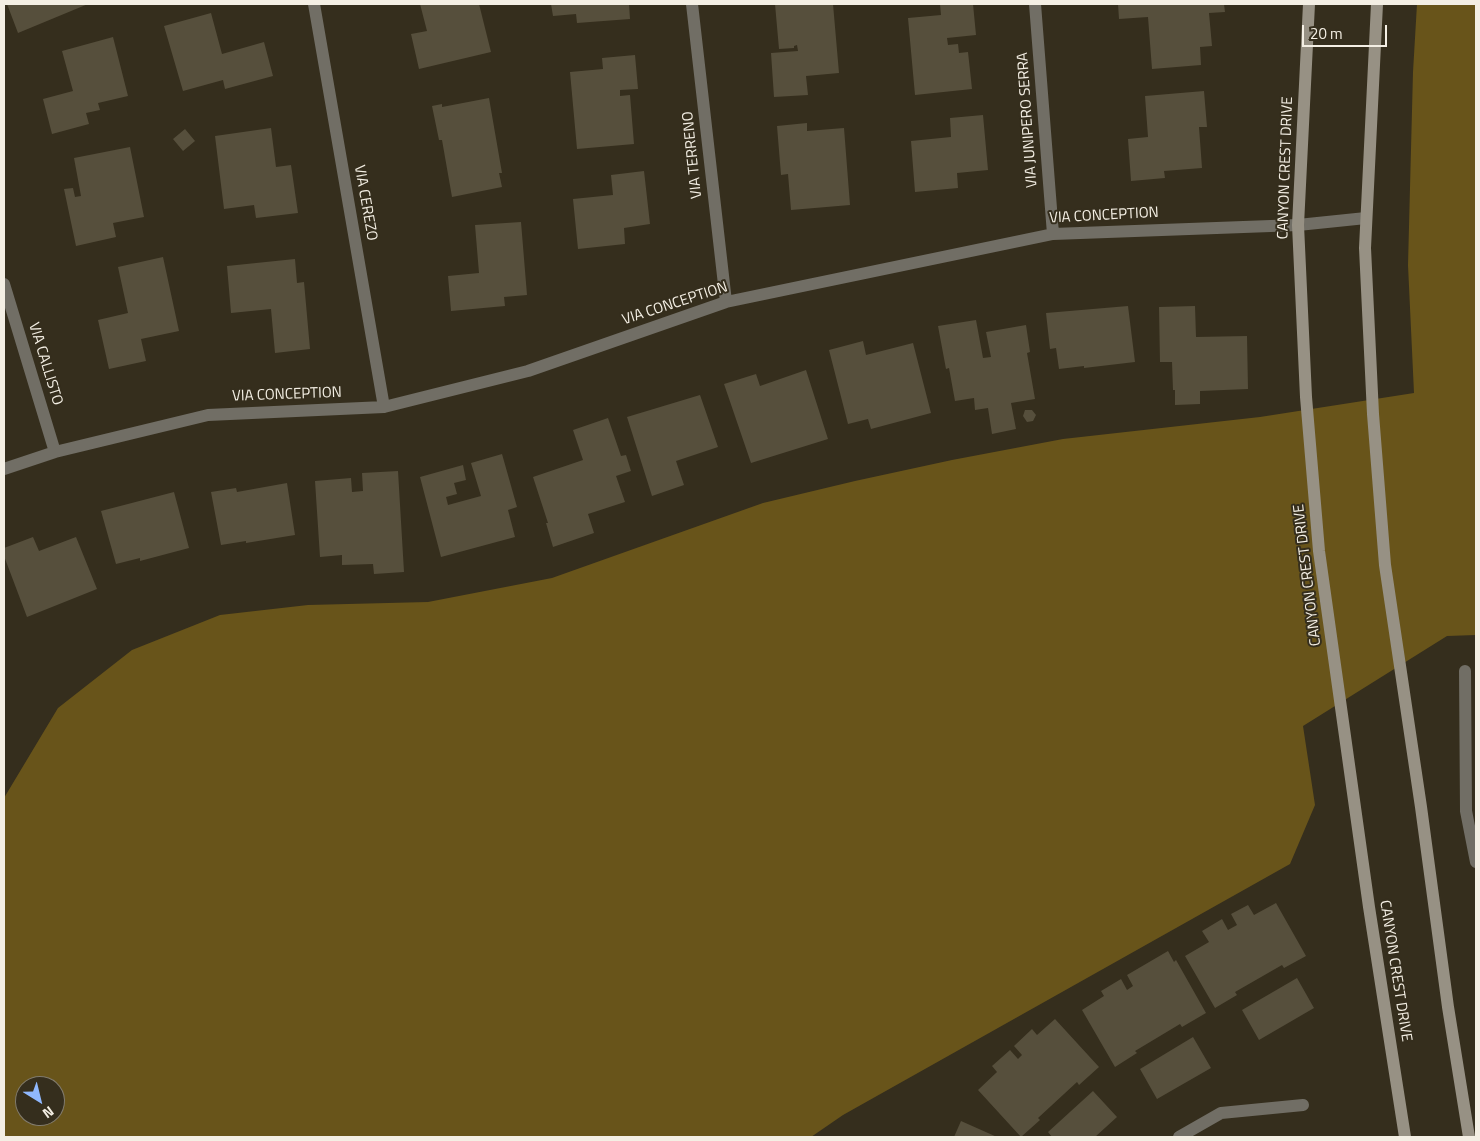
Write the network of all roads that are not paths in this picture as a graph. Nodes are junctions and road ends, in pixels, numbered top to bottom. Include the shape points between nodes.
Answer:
1 (314, 4) edge
2 (692, 4) edge
3 (1035, 4) edge
4 (1309, 4) edge
5 (1377, 4) edge
6 (1366, 218) junction
7 (1298, 225) junction
8 (1053, 234) junction
9 (4, 284) edge
10 (726, 302) junction
11 (384, 407) junction
12 (56, 452) junction
13 (4, 470) edge
14 (1465, 671) dead end
15 (1476, 862) edge
16 (1303, 1105) dead end
17 (1179, 1137) edge
18 (1405, 1137) edge
19 (1469, 1137) edge

1 - 11 street, VIA CEREZO
2 - 10 street, VIA TERRENO
3 - 8 street, VIA JUNIPERO SERRA
4 - 7 main road, CANYON CREST DRIVE
5 - 6 main road
6 - 7 street, VIA CONCEPTION
6 - 19 main road via 1373,414 1386,565 1446,997
7 - 8 street, VIA CONCEPTION
7 - 18 main road, CANYON CREST DRIVE via 1306,397 1319,552
8 - 10 street, VIA CONCEPTION
9 - 12 street, VIA CALLISTO
10 - 11 street, VIA CONCEPTION via 528,371
11 - 12 street, VIA CONCEPTION via 208,415
12 - 13 street, VIA CONCEPTION
14 - 15 street via 1466,812
16 - 17 street via 1221,1113

